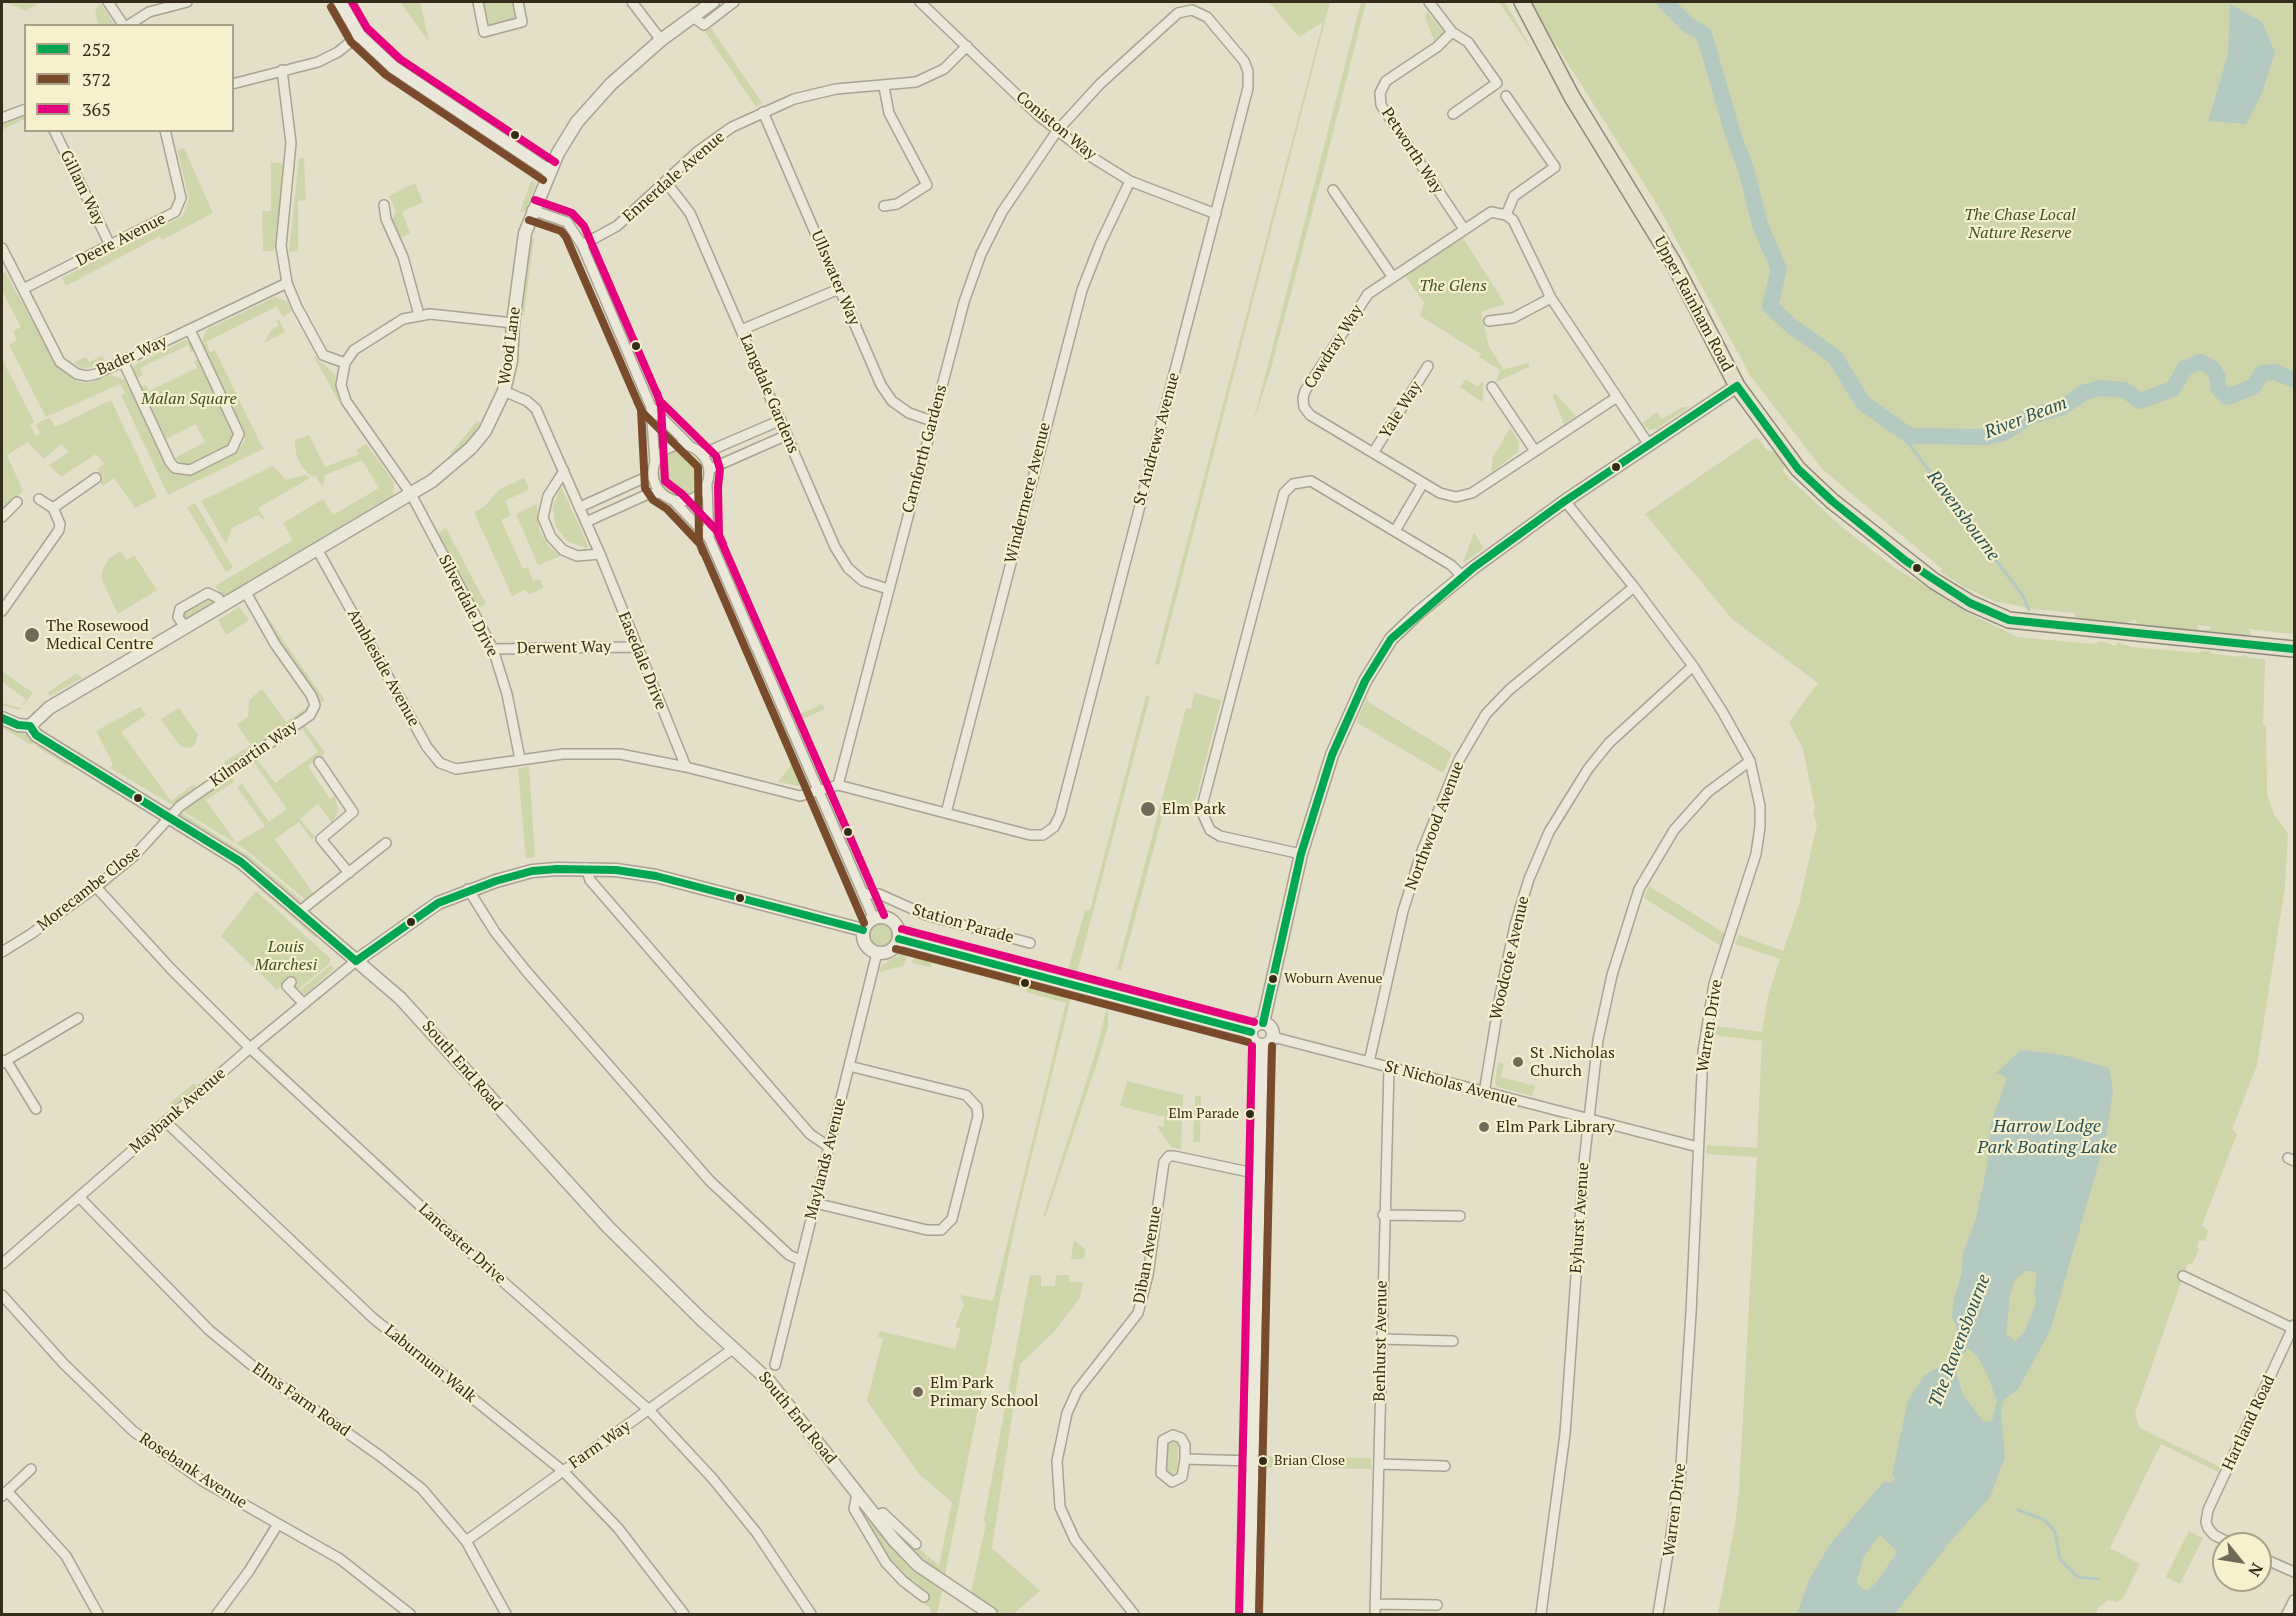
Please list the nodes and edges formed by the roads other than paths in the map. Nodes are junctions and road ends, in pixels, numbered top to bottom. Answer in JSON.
{"nodes":[{"id":1,"x":108,"y":2,"type":"edge"},
{"id":2,"x":187,"y":2,"type":"edge"},
{"id":3,"x":340,"y":2,"type":"edge"},
{"id":4,"x":478,"y":2,"type":"edge"},
{"id":5,"x":518,"y":2,"type":"edge"},
{"id":6,"x":632,"y":2,"type":"edge"},
{"id":7,"x":713,"y":2,"type":"edge"},
{"id":8,"x":734,"y":2,"type":"edge"},
{"id":9,"x":920,"y":2,"type":"edge"},
{"id":10,"x":1430,"y":2,"type":"edge"},
{"id":11,"x":1522,"y":2,"type":"edge"},
{"id":12,"x":693,"y":17,"type":"junction"},
{"id":13,"x":124,"y":24,"type":"edge"},
{"id":14,"x":129,"y":24,"type":"edge"},
{"id":15,"x":1452,"y":32,"type":"junction"},
{"id":16,"x":359,"y":35,"type":"junction"},
{"id":17,"x":661,"y":40,"type":"junction"},
{"id":18,"x":967,"y":46,"type":"junction"},
{"id":19,"x":282,"y":70,"type":"junction"},
{"id":20,"x":234,"y":83,"type":"edge"},
{"id":21,"x":884,"y":87,"type":"junction"},
{"id":22,"x":1506,"y":96,"type":"dead end"},
{"id":23,"x":24,"y":110,"type":"edge"},
{"id":24,"x":763,"y":112,"type":"junction"},
{"id":25,"x":1454,"y":114,"type":"dead end"},
{"id":26,"x":2,"y":118,"type":"edge"},
{"id":27,"x":1057,"y":131,"type":"junction"},
{"id":28,"x":55,"y":132,"type":"edge"},
{"id":29,"x":165,"y":132,"type":"edge"},
{"id":30,"x":549,"y":171,"type":"junction"},
{"id":31,"x":1130,"y":181,"type":"junction"},
{"id":32,"x":666,"y":182,"type":"junction"},
{"id":33,"x":1333,"y":190,"type":"dead end"},
{"id":34,"x":384,"y":205,"type":"dead end"},
{"id":35,"x":884,"y":206,"type":"dead end"},
{"id":36,"x":532,"y":210,"type":"junction"},
{"id":37,"x":1216,"y":214,"type":"junction"},
{"id":38,"x":1506,"y":215,"type":"junction"},
{"id":39,"x":1464,"y":229,"type":"junction"},
{"id":40,"x":110,"y":245,"type":"junction"},
{"id":41,"x":582,"y":245,"type":"junction"},
{"id":42,"x":2,"y":248,"type":"edge"},
{"id":43,"x":1392,"y":276,"type":"junction"},
{"id":44,"x":287,"y":283,"type":"junction"},
{"id":45,"x":23,"y":289,"type":"junction"},
{"id":46,"x":839,"y":289,"type":"junction"},
{"id":47,"x":1551,"y":297,"type":"junction"},
{"id":48,"x":419,"y":315,"type":"junction"},
{"id":49,"x":1489,"y":321,"type":"dead end"},
{"id":50,"x":513,"y":323,"type":"junction"},
{"id":51,"x":190,"y":330,"type":"junction"},
{"id":52,"x":741,"y":330,"type":"junction"},
{"id":53,"x":123,"y":361,"type":"junction"},
{"id":54,"x":345,"y":363,"type":"junction"},
{"id":55,"x":1428,"y":366,"type":"dead end"},
{"id":56,"x":1737,"y":386,"type":"junction"},
{"id":57,"x":1492,"y":387,"type":"dead end"},
{"id":58,"x":504,"y":391,"type":"junction"},
{"id":59,"x":1617,"y":397,"type":"junction"},
{"id":60,"x":651,"y":407,"type":"junction"},
{"id":61,"x":781,"y":420,"type":"junction"},
{"id":62,"x":932,"y":421,"type":"junction"},
{"id":63,"x":787,"y":435,"type":"junction"},
{"id":64,"x":1648,"y":445,"type":"junction"},
{"id":65,"x":688,"y":446,"type":"junction"},
{"id":66,"x":1535,"y":451,"type":"junction"},
{"id":67,"x":1373,"y":453,"type":"junction"},
{"id":68,"x":702,"y":454,"type":"junction"},
{"id":69,"x":655,"y":463,"type":"junction"},
{"id":70,"x":710,"y":469,"type":"junction"},
{"id":71,"x":564,"y":471,"type":"junction"},
{"id":72,"x":653,"y":474,"type":"junction"},
{"id":73,"x":96,"y":478,"type":"dead end"},
{"id":74,"x":1423,"y":483,"type":"junction"},
{"id":75,"x":707,"y":486,"type":"junction"},
{"id":76,"x":660,"y":493,"type":"junction"},
{"id":77,"x":411,"y":494,"type":"junction"},
{"id":78,"x":39,"y":499,"type":"dead end"},
{"id":79,"x":674,"y":501,"type":"junction"},
{"id":80,"x":1565,"y":501,"type":"junction"},
{"id":81,"x":17,"y":502,"type":"dead end"},
{"id":82,"x":580,"y":507,"type":"junction"},
{"id":83,"x":53,"y":508,"type":"junction"},
{"id":84,"x":2,"y":517,"type":"edge"},
{"id":85,"x":586,"y":522,"type":"junction"},
{"id":86,"x":1395,"y":531,"type":"junction"},
{"id":87,"x":709,"y":538,"type":"junction"},
{"id":88,"x":317,"y":549,"type":"junction"},
{"id":89,"x":600,"y":554,"type":"junction"},
{"id":90,"x":1462,"y":576,"type":"junction"},
{"id":91,"x":1634,"y":587,"type":"junction"},
{"id":92,"x":888,"y":590,"type":"junction"},
{"id":93,"x":245,"y":591,"type":"junction"},
{"id":94,"x":223,"y":605,"type":"junction"},
{"id":95,"x":2,"y":611,"type":"edge"},
{"id":96,"x":185,"y":627,"type":"junction"},
{"id":97,"x":636,"y":647,"type":"junction"},
{"id":98,"x":493,"y":649,"type":"junction"},
{"id":99,"x":2295,"y":649,"type":"edge"},
{"id":100,"x":1693,"y":666,"type":"junction"},
{"id":101,"x":2,"y":718,"type":"edge"},
{"id":102,"x":30,"y":726,"type":"junction"},
{"id":103,"x":520,"y":759,"type":"junction"},
{"id":104,"x":1750,"y":761,"type":"junction"},
{"id":105,"x":319,"y":762,"type":"dead end"},
{"id":106,"x":686,"y":767,"type":"junction"},
{"id":107,"x":838,"y":785,"type":"junction"},
{"id":108,"x":818,"y":792,"type":"junction"},
{"id":109,"x":946,"y":813,"type":"junction"},
{"id":110,"x":169,"y":817,"type":"junction"},
{"id":111,"x":386,"y":843,"type":"dead end"},
{"id":112,"x":1301,"y":854,"type":"junction"},
{"id":113,"x":586,"y":868,"type":"junction"},
{"id":114,"x":349,"y":873,"type":"junction"},
{"id":115,"x":96,"y":887,"type":"junction"},
{"id":116,"x":468,"y":889,"type":"junction"},
{"id":117,"x":863,"y":894,"type":"junction"},
{"id":118,"x":300,"y":911,"type":"junction"},
{"id":119,"x":874,"y":919,"type":"junction"},
{"id":120,"x":863,"y":930,"type":"junction"},
{"id":121,"x":899,"y":939,"type":"junction"},
{"id":122,"x":1030,"y":943,"type":"dead end"},
{"id":123,"x":2,"y":952,"type":"edge"},
{"id":124,"x":877,"y":953,"type":"junction"},
{"id":125,"x":356,"y":961,"type":"junction"},
{"id":126,"x":291,"y":982,"type":"dead end"},
{"id":127,"x":304,"y":1005,"type":"junction"},
{"id":128,"x":78,"y":1017,"type":"dead end"},
{"id":129,"x":1263,"y":1023,"type":"junction"},
{"id":130,"x":1251,"y":1032,"type":"junction"},
{"id":131,"x":1273,"y":1037,"type":"junction"},
{"id":132,"x":1262,"y":1046,"type":"junction"},
{"id":133,"x":250,"y":1048,"type":"junction"},
{"id":134,"x":4,"y":1062,"type":"edge"},
{"id":135,"x":1369,"y":1062,"type":"junction"},
{"id":136,"x":849,"y":1066,"type":"junction"},
{"id":137,"x":1389,"y":1068,"type":"junction"},
{"id":138,"x":1484,"y":1093,"type":"junction"},
{"id":139,"x":36,"y":1109,"type":"dead end"},
{"id":140,"x":1588,"y":1120,"type":"junction"},
{"id":141,"x":166,"y":1122,"type":"junction"},
{"id":142,"x":829,"y":1147,"type":"junction"},
{"id":143,"x":1698,"y":1147,"type":"junction"},
{"id":144,"x":1258,"y":1174,"type":"junction"},
{"id":145,"x":79,"y":1197,"type":"junction"},
{"id":146,"x":815,"y":1203,"type":"junction"},
{"id":147,"x":1383,"y":1215,"type":"junction"},
{"id":148,"x":1460,"y":1216,"type":"dead end"},
{"id":149,"x":800,"y":1260,"type":"junction"},
{"id":150,"x":2,"y":1264,"type":"edge"},
{"id":151,"x":2183,"y":1276,"type":"dead end"},
{"id":152,"x":2,"y":1295,"type":"edge"},
{"id":153,"x":2294,"y":1327,"type":"edge"},
{"id":154,"x":1381,"y":1339,"type":"junction"},
{"id":155,"x":1453,"y":1341,"type":"dead end"},
{"id":156,"x":734,"y":1348,"type":"junction"},
{"id":157,"x":775,"y":1365,"type":"dead end"},
{"id":158,"x":648,"y":1410,"type":"junction"},
{"id":159,"x":1185,"y":1459,"type":"junction"},
{"id":160,"x":1252,"y":1461,"type":"junction"},
{"id":161,"x":1379,"y":1464,"type":"junction"},
{"id":162,"x":1445,"y":1466,"type":"dead end"},
{"id":163,"x":31,"y":1469,"type":"dead end"},
{"id":164,"x":563,"y":1471,"type":"junction"},
{"id":165,"x":4,"y":1494,"type":"edge"},
{"id":166,"x":857,"y":1494,"type":"junction"},
{"id":167,"x":873,"y":1516,"type":"junction"},
{"id":168,"x":278,"y":1524,"type":"junction"},
{"id":169,"x":2212,"y":1532,"type":"edge"},
{"id":170,"x":466,"y":1541,"type":"junction"},
{"id":171,"x":916,"y":1544,"type":"dead end"},
{"id":172,"x":2272,"y":1562,"type":"edge"},
{"id":173,"x":2295,"y":1572,"type":"edge"},
{"id":174,"x":924,"y":1597,"type":"dead end"},
{"id":175,"x":2295,"y":1600,"type":"edge"},
{"id":176,"x":1375,"y":1604,"type":"junction"},
{"id":177,"x":1437,"y":1605,"type":"dead end"},
{"id":178,"x":98,"y":1614,"type":"edge"},
{"id":179,"x":217,"y":1614,"type":"edge"},
{"id":180,"x":410,"y":1614,"type":"edge"},
{"id":181,"x":506,"y":1614,"type":"edge"},
{"id":182,"x":684,"y":1614,"type":"edge"},
{"id":183,"x":811,"y":1614,"type":"edge"},
{"id":184,"x":991,"y":1614,"type":"edge"},
{"id":185,"x":1134,"y":1614,"type":"edge"},
{"id":186,"x":1249,"y":1614,"type":"edge"},
{"id":187,"x":1375,"y":1614,"type":"edge"},
{"id":188,"x":1541,"y":1614,"type":"edge"},
{"id":189,"x":1658,"y":1614,"type":"edge"},
{"id":190,"x":2287,"y":1614,"type":"edge"}],
"edges":[{"from":1,"to":13,"type":"street"},
{"from":2,"to":14,"type":"street"},
{"from":3,"to":16,"type":"street"},
{"from":4,"to":5,"type":"street"},
{"from":6,"to":17,"type":"street"},
{"from":7,"to":12,"type":"street","name":"Wood Lane"},
{"from":8,"to":12,"type":"street"},
{"from":9,"to":18,"type":"street","name":"Coniston Way"},
{"from":10,"to":15,"type":"street"},
{"from":11,"to":56,"type":"main road","name":"Upper Rainham Road"},
{"from":12,"to":17,"type":"street","name":"Wood Lane"},
{"from":15,"to":25,"type":"street"},
{"from":15,"to":39,"type":"street","name":"Petworth Way"},
{"from":16,"to":19,"type":"street"},
{"from":16,"to":30,"type":"street"},
{"from":17,"to":30,"type":"street","name":"Wood Lane"},
{"from":18,"to":21,"type":"street","name":"Ennerdale Avenue"},
{"from":18,"to":27,"type":"street","name":"Coniston Way"},
{"from":19,"to":20,"type":"street"},
{"from":19,"to":44,"type":"street"},
{"from":21,"to":24,"type":"street","name":"Ennerdale Avenue"},
{"from":21,"to":35,"type":"street"},
{"from":22,"to":38,"type":"street"},
{"from":23,"to":26,"type":"street"},
{"from":24,"to":32,"type":"street","name":"Ennerdale Avenue"},
{"from":24,"to":46,"type":"street","name":"Ullswater Way"},
{"from":27,"to":31,"type":"street","name":"Coniston Way"},
{"from":27,"to":37,"type":"street","name":"St Andrews Avenue"},
{"from":27,"to":62,"type":"street","name":"Carnforth Gardens"},
{"from":28,"to":40,"type":"street","name":"Gillam Way"},
{"from":29,"to":40,"type":"street","name":"Deere Avenue"},
{"from":30,"to":36,"type":"street","name":"Wood Lane"},
{"from":31,"to":37,"type":"street","name":"Coniston Way"},
{"from":31,"to":109,"type":"street","name":"Windermere Avenue"},
{"from":32,"to":41,"type":"street","name":"Ennerdale Avenue"},
{"from":32,"to":52,"type":"street","name":"Langdale Gardens"},
{"from":33,"to":43,"type":"street"},
{"from":34,"to":48,"type":"street"},
{"from":36,"to":41,"type":"street"},
{"from":36,"to":50,"type":"street","name":"Wood Lane"},
{"from":37,"to":109,"type":"street","name":"St Andrews Avenue"},
{"from":38,"to":39,"type":"street","name":"Cowdray Way"},
{"from":38,"to":47,"type":"street"},
{"from":39,"to":43,"type":"street","name":"Cowdray Way"},
{"from":40,"to":45,"type":"street","name":"Deere Avenue"},
{"from":41,"to":60,"type":"street"},
{"from":42,"to":45,"type":"street","name":"Bader Way"},
{"from":43,"to":67,"type":"street","name":"Cowdray Way"},
{"from":44,"to":51,"type":"street","name":"Bader Way"},
{"from":44,"to":54,"type":"street"},
{"from":45,"to":53,"type":"street","name":"Bader Way"},
{"from":46,"to":52,"type":"street"},
{"from":46,"to":62,"type":"street","name":"Ullswater Way"},
{"from":47,"to":49,"type":"street"},
{"from":47,"to":59,"type":"street"},
{"from":48,"to":50,"type":"street"},
{"from":48,"to":54,"type":"street"},
{"from":50,"to":58,"type":"street","name":"Wood Lane"},
{"from":51,"to":53,"type":"street","name":"Bader Way"},
{"from":51,"to":53,"type":"street"},
{"from":52,"to":61,"type":"street","name":"Langdale Gardens"},
{"from":54,"to":77,"type":"street"},
{"from":55,"to":67,"type":"street","name":"Yale Way"},
{"from":56,"to":64,"type":"street"},
{"from":56,"to":99,"type":"main road","name":"Upper Rainham Road"},
{"from":57,"to":66,"type":"street"},
{"from":58,"to":71,"type":"street","name":"Easedale Drive"},
{"from":58,"to":77,"type":"street","name":"Wood Lane"},
{"from":59,"to":64,"type":"street"},
{"from":59,"to":66,"type":"street","name":"Cowdray Way"},
{"from":60,"to":65,"type":"street"},
{"from":60,"to":69,"type":"street"},
{"from":61,"to":63,"type":"street","name":"Langdale Gardens"},
{"from":61,"to":68,"type":"street"},
{"from":62,"to":92,"type":"street","name":"Carnforth Gardens"},
{"from":63,"to":70,"type":"street"},
{"from":63,"to":92,"type":"street","name":"Langdale Gardens"},
{"from":64,"to":80,"type":"street"},
{"from":65,"to":68,"type":"street"},
{"from":65,"to":69,"type":"street"},
{"from":66,"to":74,"type":"street","name":"Cowdray Way"},
{"from":67,"to":74,"type":"street","name":"Cowdray Way"},
{"from":68,"to":70,"type":"street"},
{"from":69,"to":72,"type":"street"},
{"from":70,"to":75,"type":"street"},
{"from":71,"to":82,"type":"street","name":"Easedale Drive"},
{"from":71,"to":89,"type":"street"},
{"from":72,"to":76,"type":"street"},
{"from":72,"to":82,"type":"street"},
{"from":73,"to":83,"type":"street"},
{"from":74,"to":86,"type":"street"},
{"from":75,"to":79,"type":"street"},
{"from":75,"to":87,"type":"street"},
{"from":76,"to":79,"type":"street"},
{"from":76,"to":85,"type":"street"},
{"from":77,"to":88,"type":"street","name":"Wood Lane"},
{"from":77,"to":98,"type":"street","name":"Silverdale Drive"},
{"from":78,"to":83,"type":"street"},
{"from":79,"to":87,"type":"street"},
{"from":80,"to":90,"type":"street"},
{"from":80,"to":91,"type":"street","name":"Warren Drive"},
{"from":81,"to":84,"type":"street"},
{"from":82,"to":85,"type":"street","name":"Easedale Drive"},
{"from":83,"to":95,"type":"street"},
{"from":85,"to":89,"type":"street","name":"Easedale Drive"},
{"from":86,"to":90,"type":"street"},
{"from":86,"to":112,"type":"street"},
{"from":87,"to":108,"type":"street"},
{"from":88,"to":93,"type":"street","name":"Wood Lane"},
{"from":88,"to":103,"type":"street","name":"Ambleside Avenue"},
{"from":89,"to":97,"type":"street","name":"Easedale Drive"},
{"from":90,"to":112,"type":"street"},
{"from":91,"to":100,"type":"street","name":"Warren Drive"},
{"from":91,"to":135,"type":"street","name":"Northwood Avenue"},
{"from":92,"to":107,"type":"street","name":"Carnforth Gardens"},
{"from":93,"to":94,"type":"street","name":"Wood Lane"},
{"from":93,"to":110,"type":"street","name":"Kilmartin Way"},
{"from":94,"to":96,"type":"street","name":"Wood Lane"},
{"from":94,"to":96,"type":"street"},
{"from":96,"to":102,"type":"street","name":"Wood Lane"},
{"from":97,"to":98,"type":"street","name":"Derwent Way"},
{"from":97,"to":106,"type":"street","name":"Easedale Drive"},
{"from":98,"to":103,"type":"street","name":"Silverdale Drive"},
{"from":100,"to":104,"type":"street","name":"Warren Drive"},
{"from":100,"to":138,"type":"street","name":"Woodcote Avenue"},
{"from":101,"to":102,"type":"street","name":"South End Road"},
{"from":102,"to":110,"type":"street","name":"South End Road"},
{"from":103,"to":106,"type":"street","name":"Ambleside Avenue"},
{"from":104,"to":140,"type":"street","name":"Eyhurst Avenue"},
{"from":104,"to":143,"type":"street","name":"Warren Drive"},
{"from":105,"to":114,"type":"street"},
{"from":106,"to":108,"type":"street","name":"Ambleside Avenue"},
{"from":107,"to":108,"type":"street"},
{"from":107,"to":109,"type":"street","name":"St Andrews Avenue"},
{"from":108,"to":117,"type":"street"},
{"from":110,"to":115,"type":"street","name":"Morecambe Close"},
{"from":110,"to":118,"type":"street","name":"South End Road"},
{"from":111,"to":114,"type":"street"},
{"from":112,"to":129,"type":"street"},
{"from":113,"to":116,"type":"street"},
{"from":113,"to":120,"type":"street"},
{"from":113,"to":142,"type":"street"},
{"from":114,"to":118,"type":"street"},
{"from":115,"to":123,"type":"street","name":"Morecambe Close"},
{"from":115,"to":133,"type":"street","name":"Lancaster Drive"},
{"from":116,"to":125,"type":"street"},
{"from":116,"to":149,"type":"street"},
{"from":117,"to":119,"type":"street"},
{"from":117,"to":122,"type":"street","name":"Station Parade"},
{"from":118,"to":125,"type":"street","name":"South End Road"},
{"from":119,"to":120,"type":"street"},
{"from":119,"to":121,"type":"street"},
{"from":120,"to":124,"type":"street"},
{"from":121,"to":124,"type":"street"},
{"from":121,"to":130,"type":"street"},
{"from":124,"to":136,"type":"street","name":"Maylands Avenue"},
{"from":125,"to":127,"type":"street","name":"Maybank Avenue"},
{"from":125,"to":156,"type":"street","name":"South End Road"},
{"from":126,"to":127,"type":"street"},
{"from":127,"to":133,"type":"street","name":"Maybank Avenue"},
{"from":128,"to":134,"type":"street"},
{"from":129,"to":130,"type":"street"},
{"from":129,"to":131,"type":"street"},
{"from":130,"to":132,"type":"street"},
{"from":131,"to":132,"type":"street"},
{"from":131,"to":135,"type":"street","name":"St Nicholas Avenue"},
{"from":132,"to":144,"type":"street"},
{"from":133,"to":141,"type":"street","name":"Maybank Avenue"},
{"from":133,"to":158,"type":"street","name":"Lancaster Drive"},
{"from":134,"to":139,"type":"street"},
{"from":135,"to":137,"type":"street","name":"St Nicholas Avenue"},
{"from":136,"to":142,"type":"street","name":"Maylands Avenue"},
{"from":136,"to":146,"type":"street"},
{"from":137,"to":138,"type":"street","name":"St Nicholas Avenue"},
{"from":137,"to":147,"type":"street","name":"Benhurst Avenue"},
{"from":138,"to":140,"type":"street","name":"St Nicholas Avenue"},
{"from":140,"to":143,"type":"street","name":"St Nicholas Avenue"},
{"from":140,"to":188,"type":"street","name":"Eyhurst Avenue"},
{"from":141,"to":145,"type":"street","name":"Maybank Avenue"},
{"from":141,"to":164,"type":"street","name":"Laburnum Walk"},
{"from":142,"to":146,"type":"street","name":"Maylands Avenue"},
{"from":143,"to":189,"type":"street","name":"Warren Drive"},
{"from":144,"to":160,"type":"street"},
{"from":144,"to":185,"type":"street","name":"Diban Avenue"},
{"from":145,"to":150,"type":"street","name":"Maybank Avenue"},
{"from":145,"to":170,"type":"street","name":"Elms Farm Road"},
{"from":146,"to":149,"type":"street","name":"Maylands Avenue"},
{"from":147,"to":148,"type":"street"},
{"from":147,"to":154,"type":"street","name":"Benhurst Avenue"},
{"from":149,"to":157,"type":"street","name":"Maylands Avenue"},
{"from":151,"to":153,"type":"street"},
{"from":152,"to":168,"type":"street","name":"Rosebank Avenue"},
{"from":153,"to":169,"type":"street","name":"Hartland Road"},
{"from":154,"to":155,"type":"street"},
{"from":154,"to":161,"type":"street","name":"Benhurst Avenue"},
{"from":156,"to":158,"type":"street","name":"Farm Way"},
{"from":156,"to":166,"type":"street","name":"South End Road"},
{"from":158,"to":164,"type":"street","name":"Farm Way"},
{"from":158,"to":183,"type":"street","name":"Lancaster Drive"},
{"from":159,"to":159,"type":"street"},
{"from":159,"to":160,"type":"street"},
{"from":160,"to":186,"type":"street"},
{"from":161,"to":162,"type":"street"},
{"from":161,"to":176,"type":"street","name":"Benhurst Avenue"},
{"from":163,"to":165,"type":"street"},
{"from":164,"to":170,"type":"street","name":"Farm Way"},
{"from":164,"to":182,"type":"street","name":"Laburnum Walk"},
{"from":165,"to":178,"type":"street"},
{"from":166,"to":167,"type":"street","name":"South End Road"},
{"from":166,"to":174,"type":"street","name":"South End Road"},
{"from":167,"to":171,"type":"street"},
{"from":167,"to":184,"type":"street","name":"South End Road"},
{"from":168,"to":179,"type":"street"},
{"from":168,"to":180,"type":"street","name":"Rosebank Avenue"},
{"from":170,"to":181,"type":"street","name":"Elms Farm Road"},
{"from":172,"to":173,"type":"street"},
{"from":175,"to":190,"type":"street"},
{"from":176,"to":177,"type":"street"},
{"from":176,"to":187,"type":"street","name":"Benhurst Avenue"}]}
